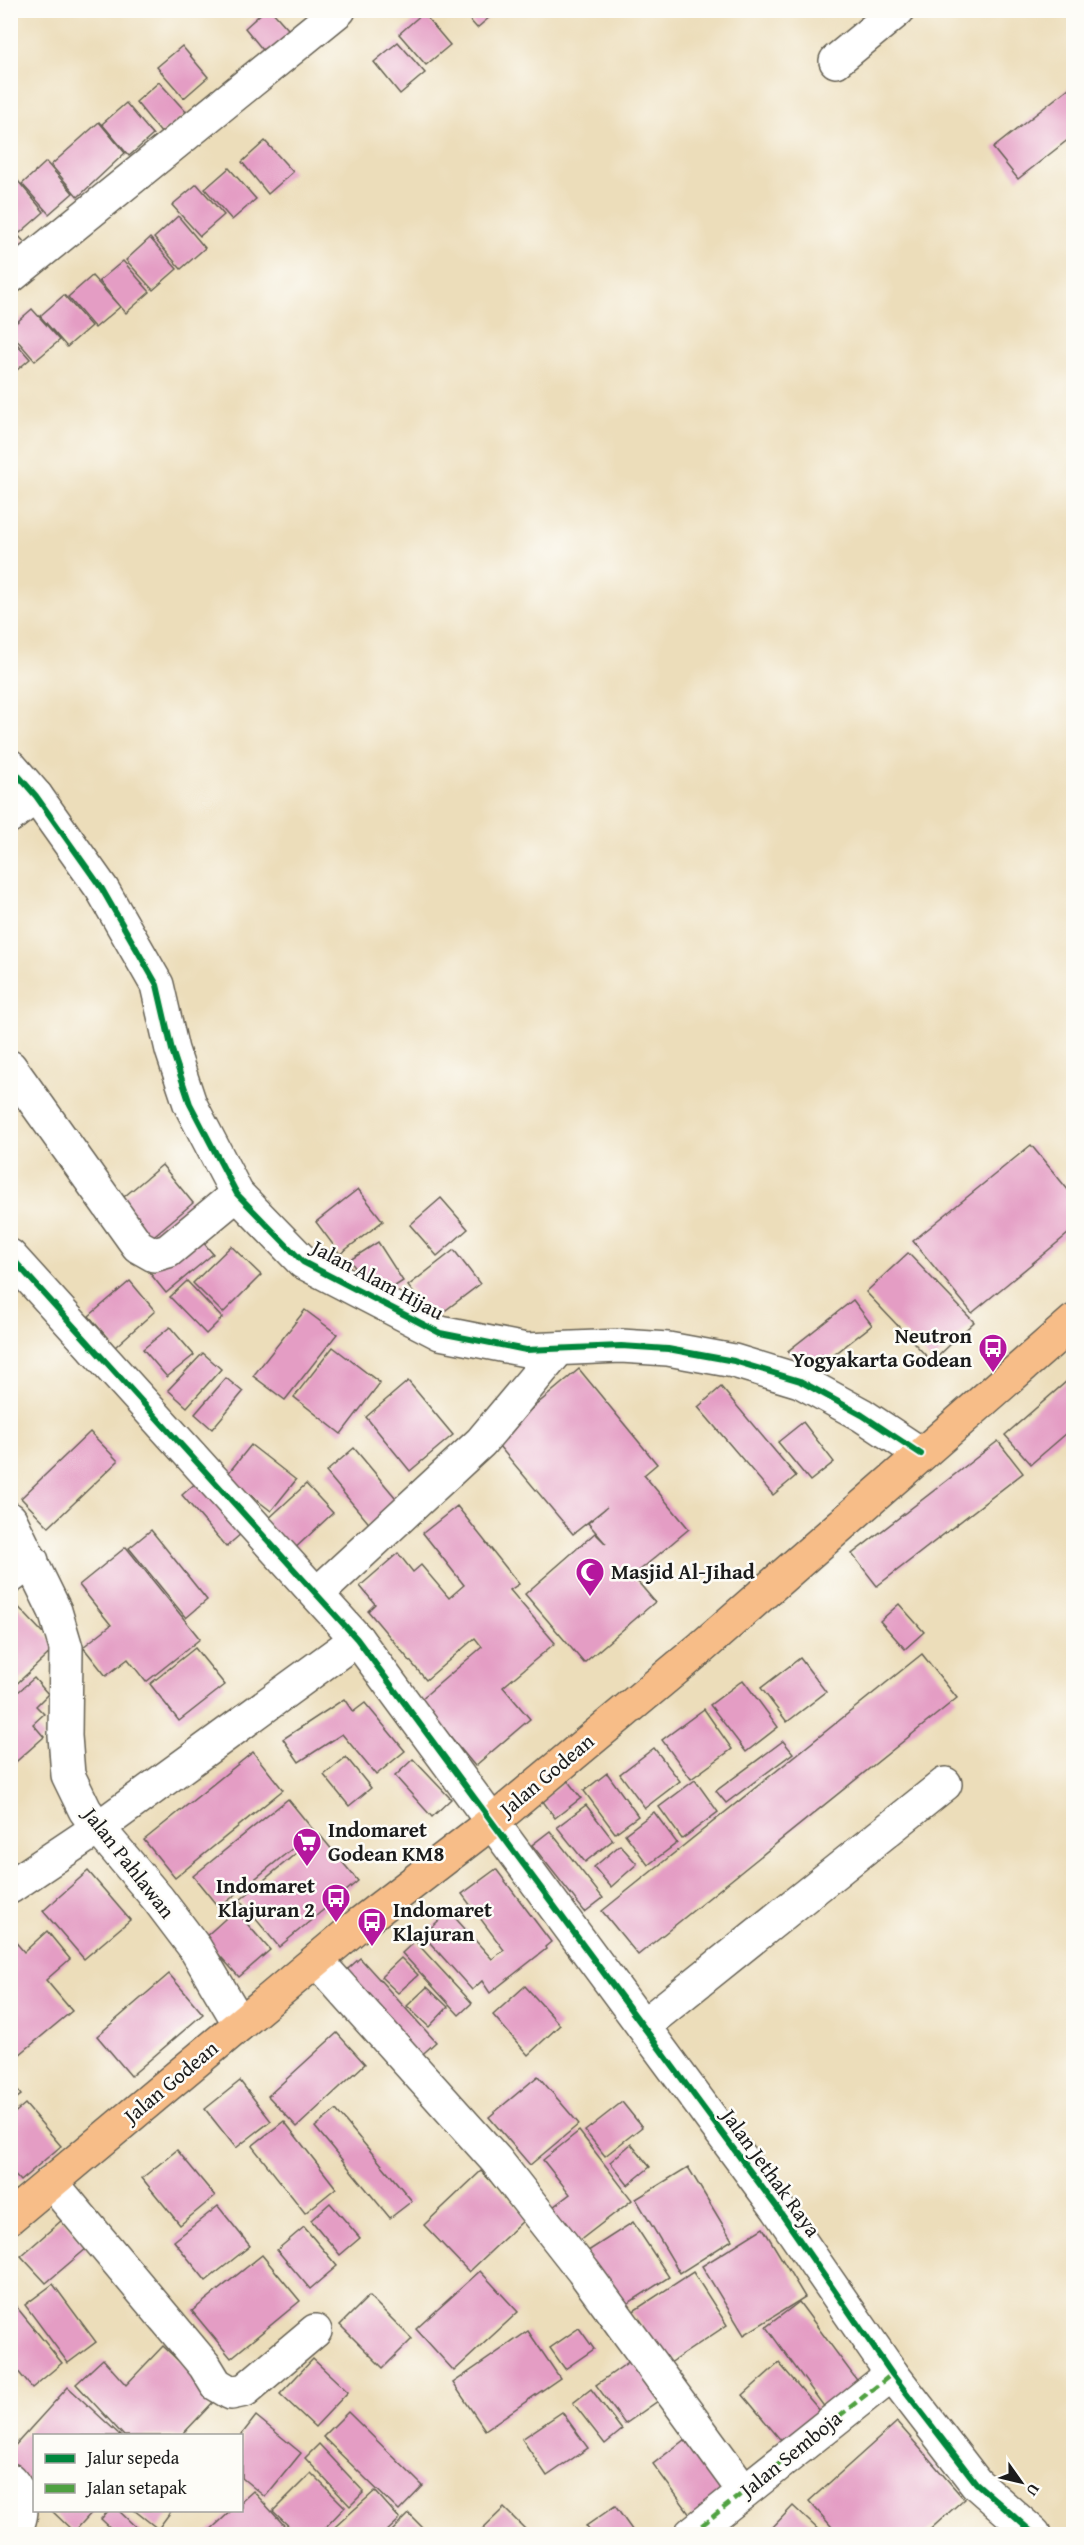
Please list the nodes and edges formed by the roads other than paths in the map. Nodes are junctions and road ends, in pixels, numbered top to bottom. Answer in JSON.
{"nodes":[{"id":1,"x":339,"y":10,"type":"edge"},
{"id":2,"x":898,"y":10,"type":"edge"},
{"id":3,"x":836,"y":61,"type":"dead end"},
{"id":4,"x":10,"y":277,"type":"edge"},
{"id":5,"x":10,"y":766,"type":"edge"},
{"id":6,"x":36,"y":796,"type":"junction"},
{"id":7,"x":10,"y":816,"type":"edge"},
{"id":8,"x":10,"y":1067,"type":"edge"},
{"id":9,"x":237,"y":1194,"type":"junction"},
{"id":10,"x":10,"y":1256,"type":"edge"},
{"id":11,"x":1074,"y":1321,"type":"edge"},
{"id":12,"x":559,"y":1348,"type":"junction"},
{"id":13,"x":921,"y":1454,"type":"junction"},
{"id":14,"x":10,"y":1519,"type":"edge"},
{"id":15,"x":21,"y":1569,"type":"edge"},
{"id":16,"x":317,"y":1594,"type":"junction"},
{"id":17,"x":357,"y":1639,"type":"junction"},
{"id":18,"x":945,"y":1784,"type":"dead end"},
{"id":19,"x":492,"y":1822,"type":"junction"},
{"id":20,"x":98,"y":1828,"type":"junction"},
{"id":21,"x":10,"y":1887,"type":"edge"},
{"id":22,"x":317,"y":1960,"type":"junction"},
{"id":23,"x":240,"y":2024,"type":"junction"},
{"id":24,"x":643,"y":2026,"type":"junction"},
{"id":25,"x":51,"y":2182,"type":"junction"},
{"id":26,"x":10,"y":2217,"type":"edge"},
{"id":27,"x":315,"y":2331,"type":"dead end"},
{"id":28,"x":892,"y":2374,"type":"junction"},
{"id":29,"x":10,"y":2480,"type":"edge"},
{"id":30,"x":744,"y":2491,"type":"junction"},
{"id":31,"x":11,"y":2535,"type":"edge"},
{"id":32,"x":691,"y":2535,"type":"edge"},
{"id":33,"x":1034,"y":2535,"type":"edge"}],
"edges":[{"from":1,"to":4,"type":"street"},
{"from":2,"to":3,"type":"street"},
{"from":5,"to":6,"type":"street","name":"Jalan Alam Hijau"},
{"from":6,"to":7,"type":"street"},
{"from":6,"to":9,"type":"street","name":"Jalan Alam Hijau"},
{"from":8,"to":9,"type":"street"},
{"from":9,"to":12,"type":"street","name":"Jalan Alam Hijau"},
{"from":10,"to":16,"type":"street","name":"Jalan Jethak Raya"},
{"from":11,"to":13,"type":"main road","name":"Jalan Godean"},
{"from":12,"to":13,"type":"street","name":"Jalan Alam Hijau"},
{"from":12,"to":16,"type":"street"},
{"from":13,"to":19,"type":"main road","name":"Jalan Godean"},
{"from":14,"to":15,"type":"street","name":"Jalan Pahlawan"},
{"from":15,"to":20,"type":"street","name":"Jalan Pahlawan"},
{"from":16,"to":17,"type":"street","name":"Jalan Jethak Raya"},
{"from":17,"to":19,"type":"street","name":"Jalan Jethak Raya"},
{"from":17,"to":20,"type":"street"},
{"from":18,"to":24,"type":"street"},
{"from":19,"to":22,"type":"main road","name":"Jalan Godean"},
{"from":19,"to":24,"type":"street","name":"Jalan Jethak Raya"},
{"from":20,"to":21,"type":"street"},
{"from":20,"to":23,"type":"street","name":"Jalan Pahlawan"},
{"from":22,"to":23,"type":"main road","name":"Jalan Godean"},
{"from":22,"to":30,"type":"street"},
{"from":23,"to":25,"type":"main road","name":"Jalan Godean"},
{"from":24,"to":28,"type":"street","name":"Jalan Jethak Raya"},
{"from":25,"to":26,"type":"main road","name":"Jalan Godean"},
{"from":25,"to":27,"type":"street"},
{"from":28,"to":30,"type":"street","name":"Jalan Semboja"},
{"from":28,"to":33,"type":"street","name":"Jalan Jethak Raya"},
{"from":29,"to":31,"type":"street"},
{"from":30,"to":32,"type":"street","name":"Jalan Semboja"}]}
